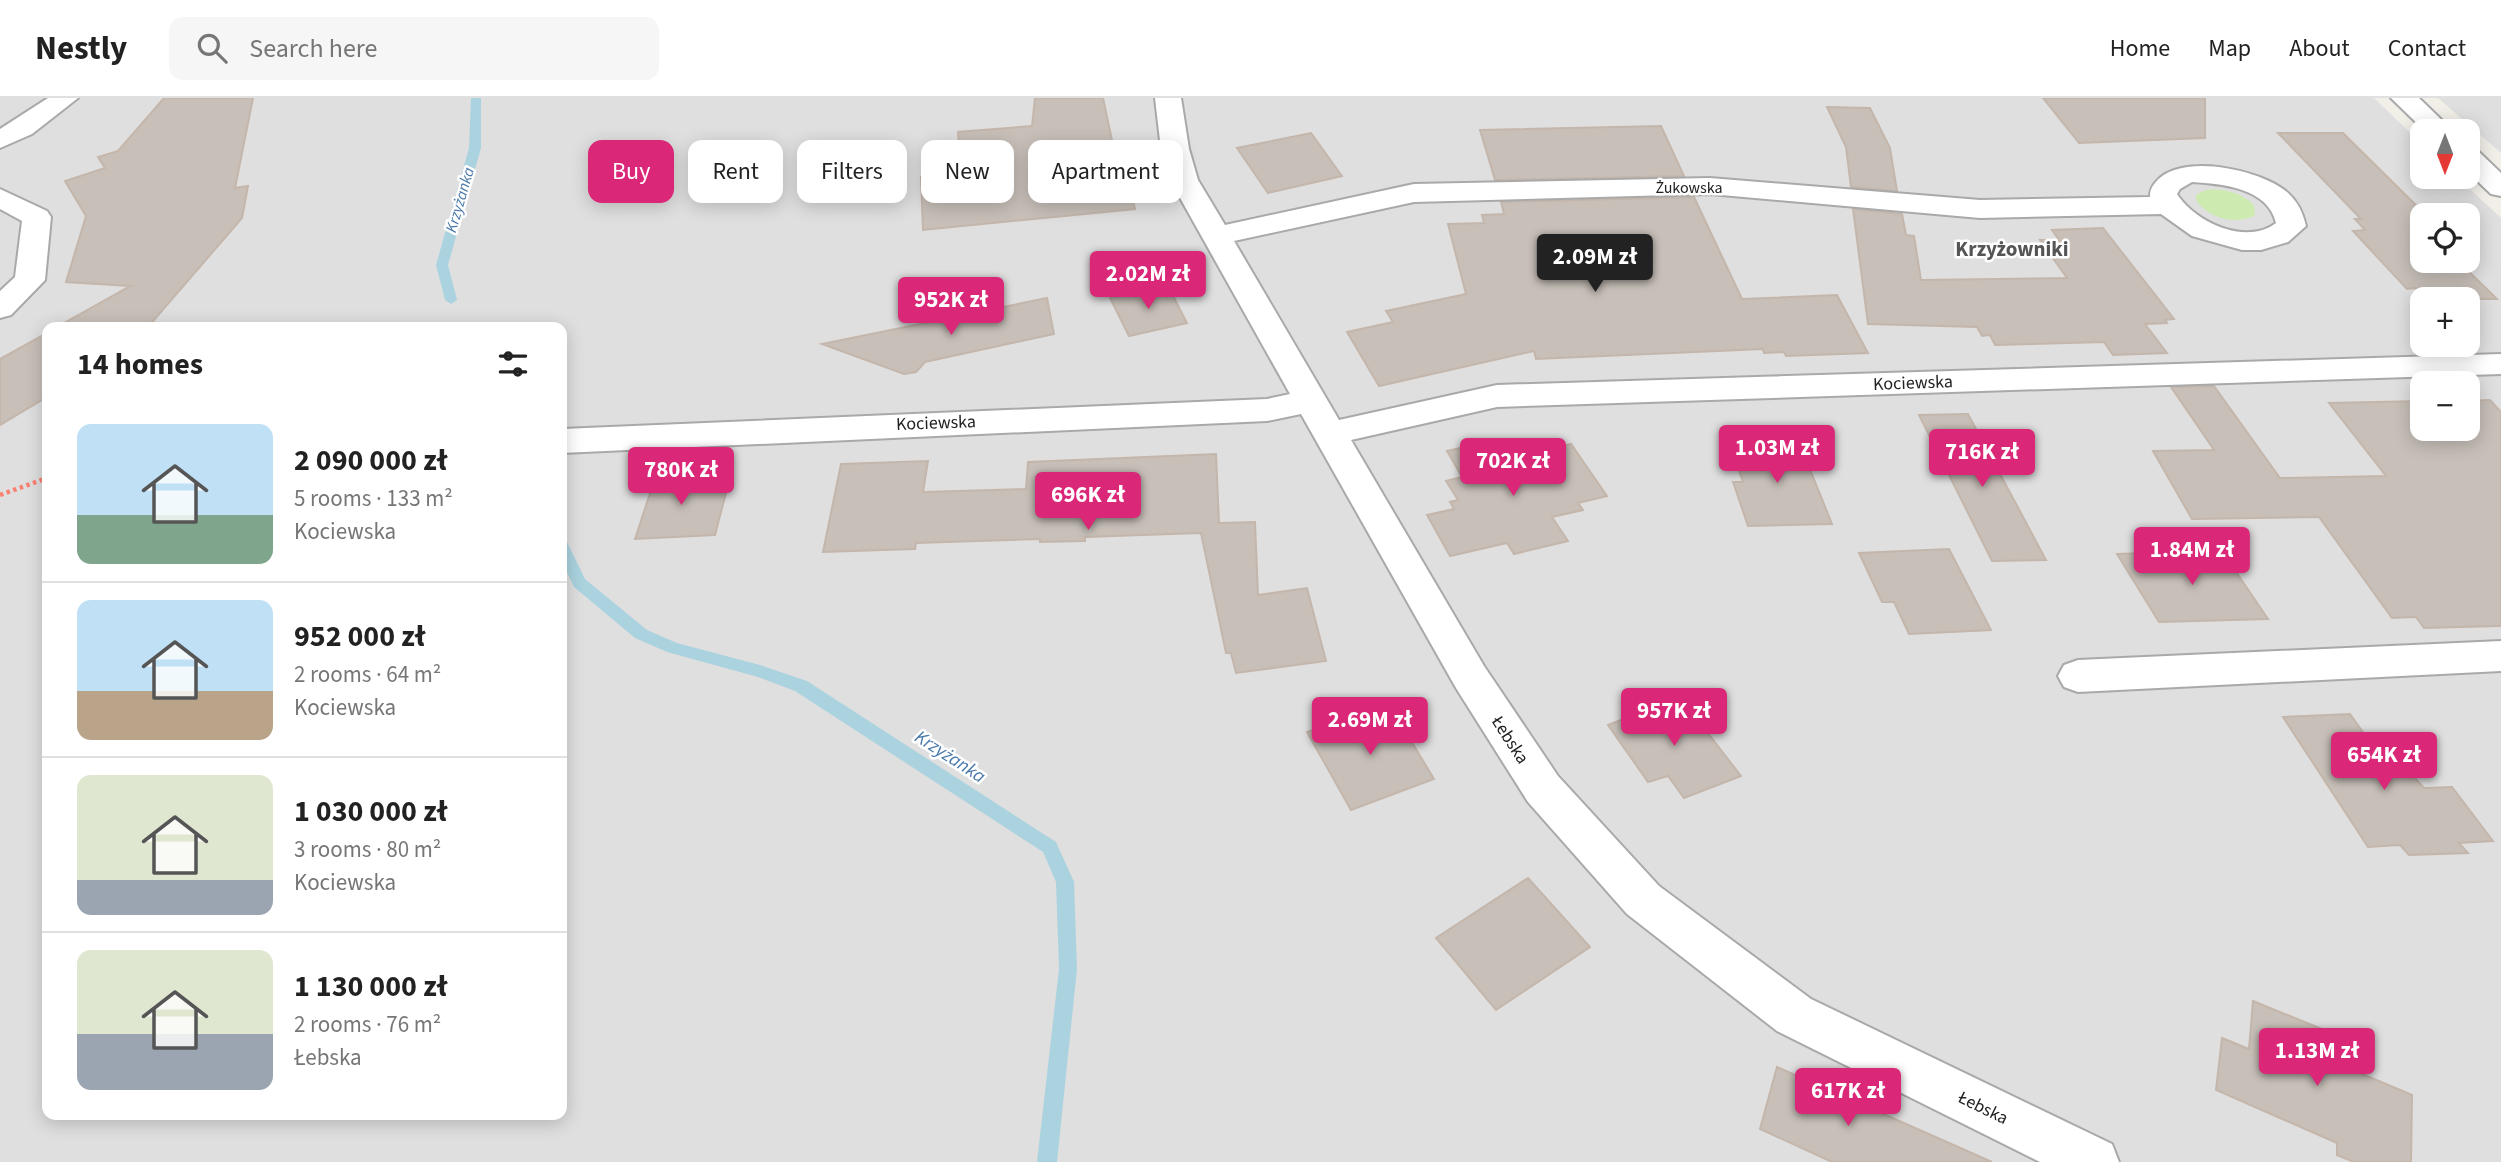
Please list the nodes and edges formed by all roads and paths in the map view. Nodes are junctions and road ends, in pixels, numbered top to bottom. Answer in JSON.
{"nodes":[{"id":1,"x":65,"y":98,"type":"edge"},
{"id":2,"x":1168,"y":98,"type":"edge"},
{"id":3,"x":2404,"y":98,"type":"edge"},
{"id":4,"x":2427,"y":119,"type":"edge"},
{"id":5,"x":0,"y":140,"type":"edge"},
{"id":6,"x":2480,"y":168,"type":"edge"},
{"id":7,"x":2501,"y":188,"type":"edge"},
{"id":8,"x":0,"y":198,"type":"edge"},
{"id":9,"x":2167,"y":205,"type":"dead end"},
{"id":10,"x":1215,"y":236,"type":"junction"},
{"id":11,"x":0,"y":308,"type":"edge"},
{"id":12,"x":2501,"y":364,"type":"edge"},
{"id":13,"x":1308,"y":401,"type":"junction"},
{"id":14,"x":1329,"y":434,"type":"junction"},
{"id":15,"x":567,"y":441,"type":"edge"},
{"id":16,"x":42,"y":480,"type":"edge"},
{"id":17,"x":0,"y":495,"type":"edge"},
{"id":18,"x":2501,"y":656,"type":"edge"},
{"id":19,"x":2078,"y":676,"type":"dead end"},
{"id":20,"x":2094,"y":1162,"type":"edge"}],
"edges":[{"from":1,"to":5,"type":"street"},
{"from":2,"to":10,"type":"street","name":"Łebska"},
{"from":3,"to":4,"type":"street"},
{"from":6,"to":7,"type":"street"},
{"from":8,"to":11,"type":"street"},
{"from":9,"to":10,"type":"street","name":"Żukowska"},
{"from":10,"to":13,"type":"street","name":"Łebska"},
{"from":12,"to":14,"type":"street","name":"Kociewska"},
{"from":13,"to":14,"type":"street","name":"Łebska"},
{"from":13,"to":15,"type":"street","name":"Kociewska"},
{"from":14,"to":20,"type":"street","name":"Łebska"},
{"from":16,"to":17,"type":"path"},
{"from":18,"to":19,"type":"street"}]}
